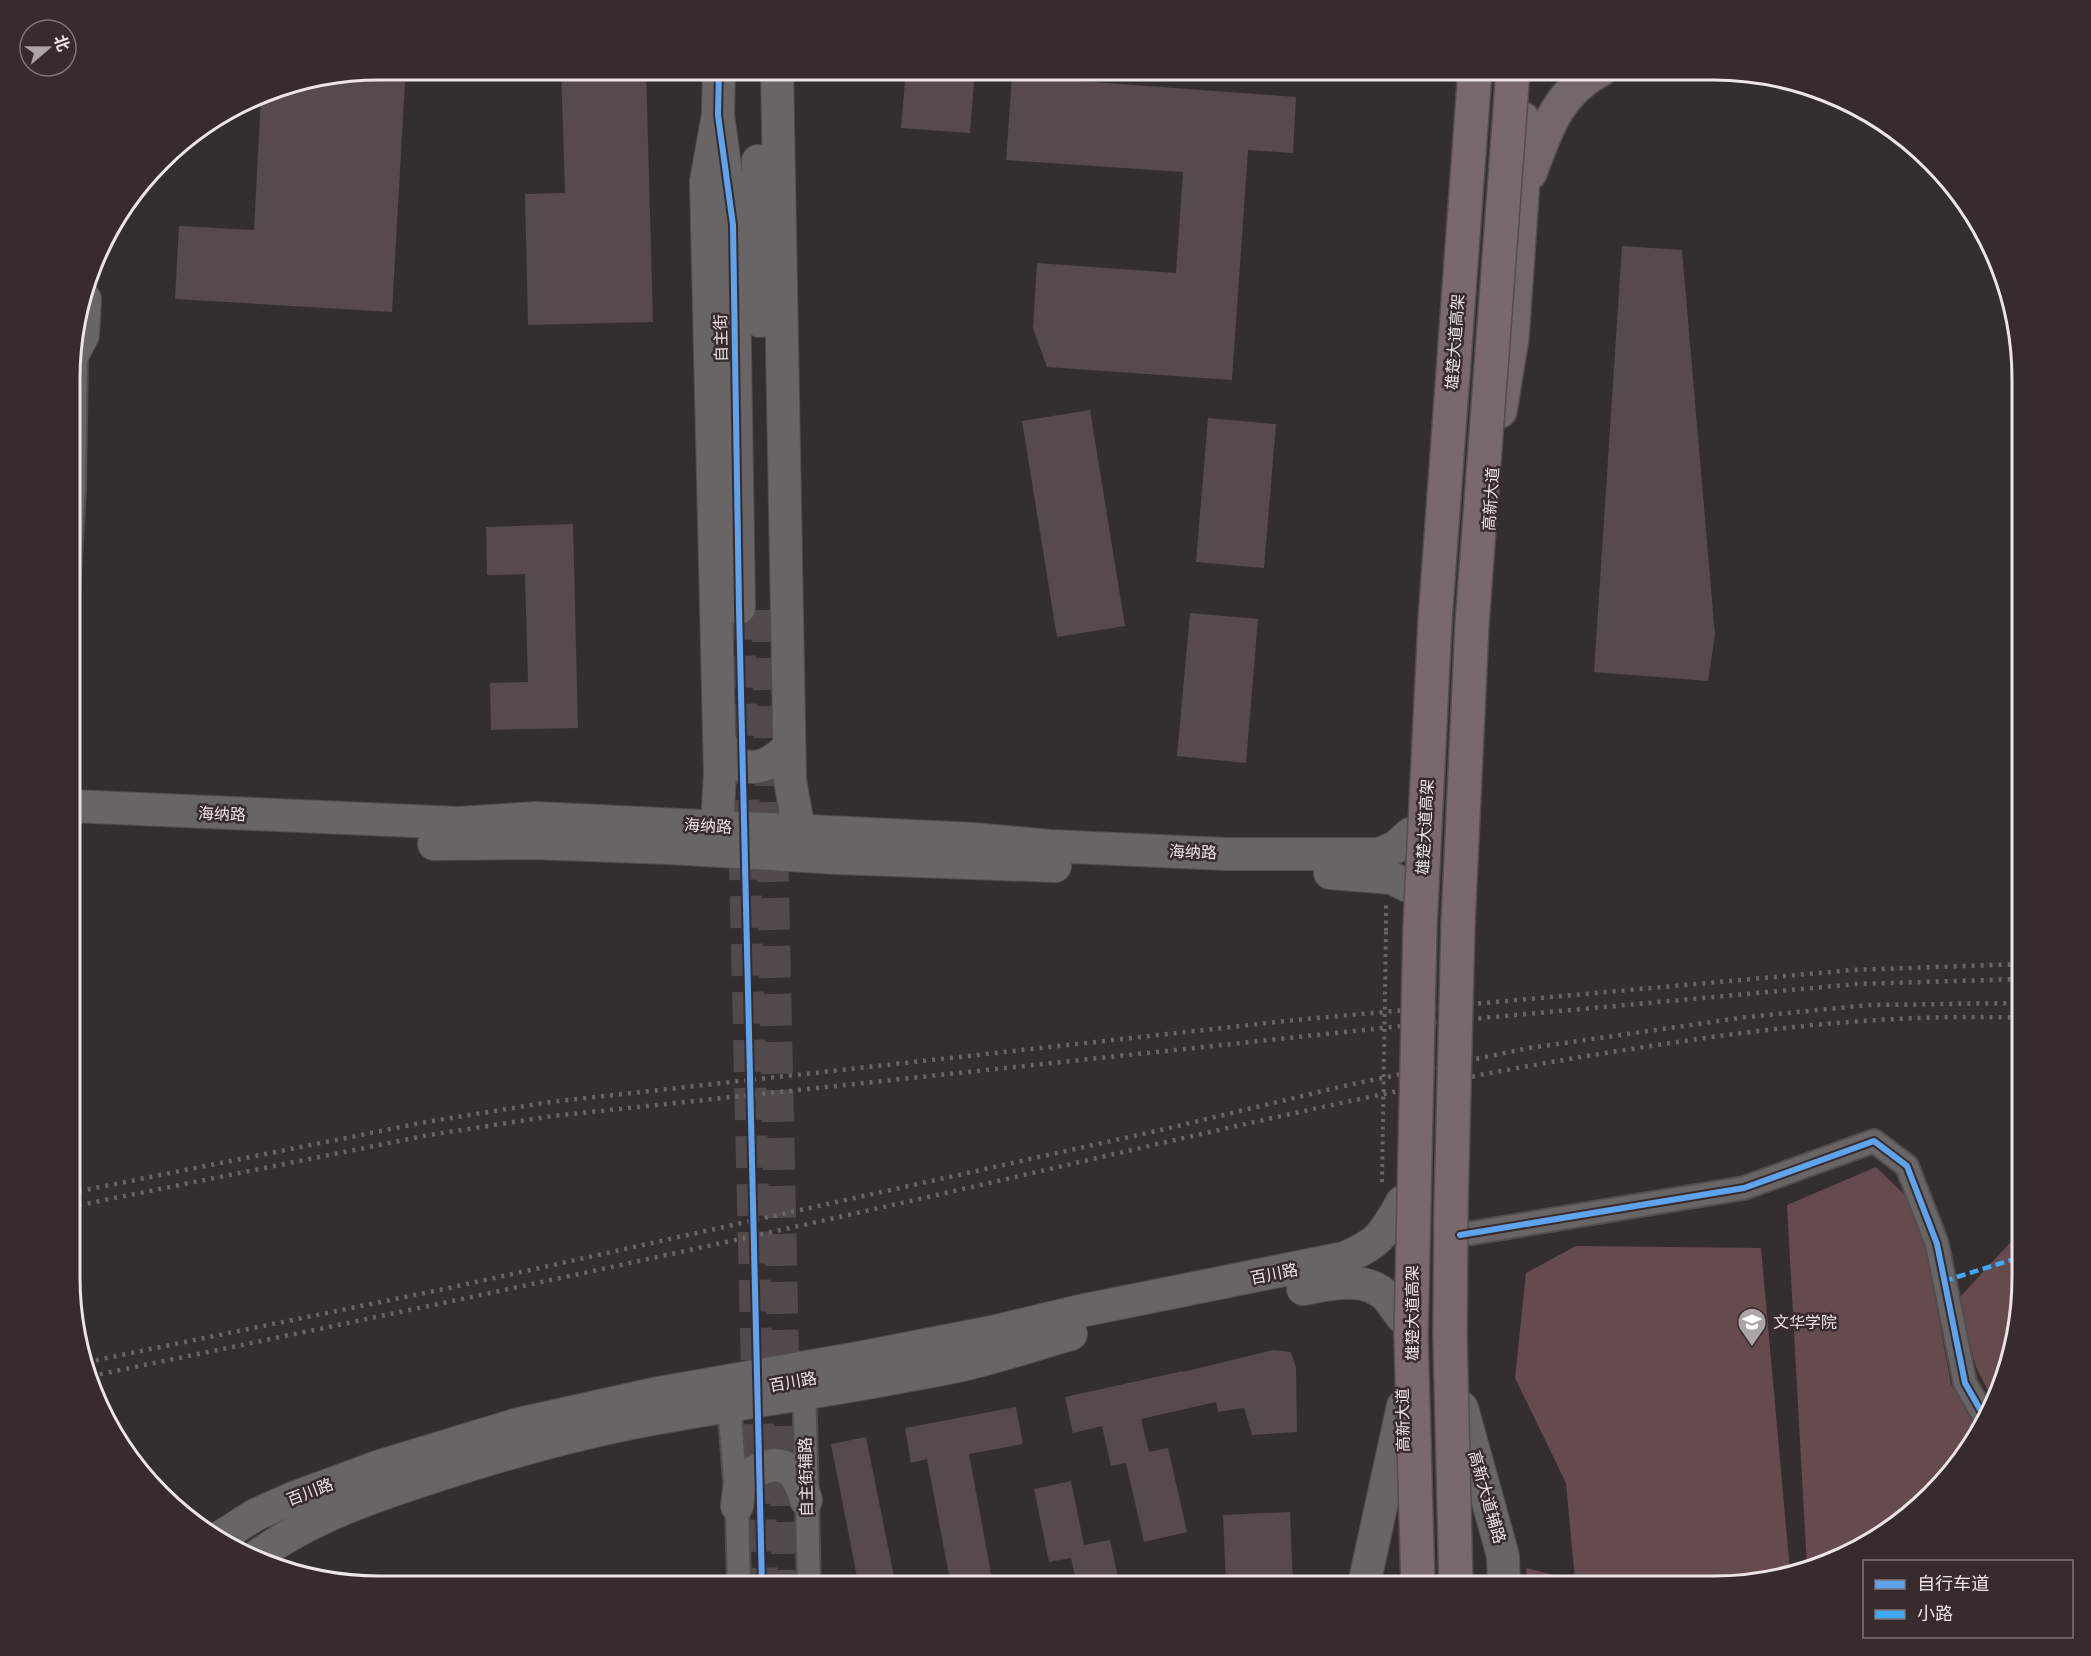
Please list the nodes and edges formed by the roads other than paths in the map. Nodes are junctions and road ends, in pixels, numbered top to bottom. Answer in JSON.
{"nodes":[{"id":1,"x":718,"y":80,"type":"edge"},
{"id":2,"x":757,"y":80,"type":"edge"},
{"id":3,"x":777,"y":80,"type":"edge"},
{"id":4,"x":1463,"y":80,"type":"edge"},
{"id":5,"x":1474,"y":80,"type":"edge"},
{"id":6,"x":1512,"y":80,"type":"edge"},
{"id":7,"x":1524,"y":80,"type":"edge"},
{"id":8,"x":1583,"y":80,"type":"edge"},
{"id":9,"x":777,"y":112,"type":"junction"},
{"id":10,"x":718,"y":115,"type":"junction"},
{"id":11,"x":1522,"y":194,"type":"junction"},
{"id":12,"x":757,"y":222,"type":"junction"},
{"id":13,"x":1437,"y":440,"type":"junction"},
{"id":14,"x":1496,"y":441,"type":"junction"},
{"id":15,"x":719,"y":740,"type":"junction"},
{"id":16,"x":789,"y":746,"type":"junction"},
{"id":17,"x":80,"y":807,"type":"edge"},
{"id":18,"x":80,"y":827,"type":"edge"},
{"id":19,"x":1410,"y":834,"type":"junction"},
{"id":20,"x":717,"y":838,"type":"junction"},
{"id":21,"x":799,"y":843,"type":"junction"},
{"id":22,"x":1397,"y":889,"type":"junction"},
{"id":23,"x":1396,"y":931,"type":"road end"},
{"id":24,"x":1469,"y":931,"type":"dead end"},
{"id":25,"x":1463,"y":1180,"type":"dead end"},
{"id":26,"x":1395,"y":1189,"type":"joint"},
{"id":27,"x":1460,"y":1235,"type":"junction"},
{"id":28,"x":1402,"y":1317,"type":"junction"},
{"id":29,"x":804,"y":1380,"type":"junction"},
{"id":30,"x":728,"y":1394,"type":"junction"},
{"id":31,"x":1402,"y":1406,"type":"junction"},
{"id":32,"x":1461,"y":1408,"type":"junction"},
{"id":33,"x":1981,"y":1410,"type":"edge"},
{"id":34,"x":1453,"y":1458,"type":"junction"},
{"id":35,"x":806,"y":1500,"type":"junction"},
{"id":36,"x":736,"y":1506,"type":"junction"},
{"id":37,"x":226,"y":1534,"type":"edge"},
{"id":38,"x":262,"y":1553,"type":"edge"},
{"id":39,"x":739,"y":1576,"type":"edge"},
{"id":40,"x":809,"y":1576,"type":"edge"},
{"id":41,"x":1366,"y":1576,"type":"edge"},
{"id":42,"x":1406,"y":1576,"type":"edge"},
{"id":43,"x":1418,"y":1576,"type":"edge"},
{"id":44,"x":1456,"y":1576,"type":"edge"},
{"id":45,"x":1465,"y":1576,"type":"edge"},
{"id":46,"x":1466,"y":1576,"type":"edge"},
{"id":47,"x":1504,"y":1576,"type":"edge"}],
"edges":[{"from":1,"to":10,"type":"main road","name":"自主街"},
{"from":2,"to":12,"type":"main road","name":"自主街"},
{"from":3,"to":9,"type":"main road"},
{"from":4,"to":13,"type":"main road"},
{"from":5,"to":43,"type":"highway","name":"雄楚大道高架","bridge":true},
{"from":6,"to":34,"type":"highway","bridge":true},
{"from":7,"to":11,"type":"main road","name":"高新大道"},
{"from":8,"to":11,"type":"main road"},
{"from":9,"to":12,"type":"main road"},
{"from":9,"to":16,"type":"main road"},
{"from":10,"to":12,"type":"main road","name":"自主街"},
{"from":10,"to":15,"type":"main road"},
{"from":11,"to":14,"type":"main road","name":"高新大道"},
{"from":13,"to":14,"type":"main road"},
{"from":13,"to":19,"type":"main road"},
{"from":14,"to":24,"type":"main road","name":"高新大道"},
{"from":15,"to":16,"type":"main road"},
{"from":15,"to":20,"type":"main road"},
{"from":16,"to":21,"type":"main road"},
{"from":17,"to":20,"type":"main road","name":"海纳路"},
{"from":18,"to":20,"type":"main road","name":"海纳路"},
{"from":19,"to":21,"type":"main road","name":"海纳路"},
{"from":19,"to":22,"type":"main road"},
{"from":20,"to":21,"type":"main road","name":"海纳路"},
{"from":21,"to":22,"type":"main road","name":"海纳路"},
{"from":22,"to":23,"type":"main road"},
{"from":25,"to":27,"type":"main road"},
{"from":26,"to":28,"type":"main road","name":"高新大道"},
{"from":26,"to":29,"type":"main road","name":"百川路"},
{"from":27,"to":32,"type":"main road"},
{"from":27,"to":33,"type":"street"},
{"from":28,"to":29,"type":"main road","name":"百川路"},
{"from":28,"to":31,"type":"main road","name":"高新大道"},
{"from":29,"to":30,"type":"main road","name":"百川路"},
{"from":29,"to":35,"type":"street","name":"自主街辅路"},
{"from":30,"to":36,"type":"street"},
{"from":30,"to":37,"type":"main road","name":"百川路"},
{"from":30,"to":38,"type":"main road","name":"百川路"},
{"from":31,"to":41,"type":"main road"},
{"from":31,"to":42,"type":"main road","name":"高新大道"},
{"from":32,"to":46,"type":"main road"},
{"from":32,"to":47,"type":"main road","name":"高新大道辅路"},
{"from":34,"to":44,"type":"highway","bridge":true},
{"from":34,"to":45,"type":"highway","bridge":true},
{"from":35,"to":36,"type":"main road"},
{"from":35,"to":40,"type":"street","name":"自主街辅路"},
{"from":36,"to":39,"type":"street"}]}
